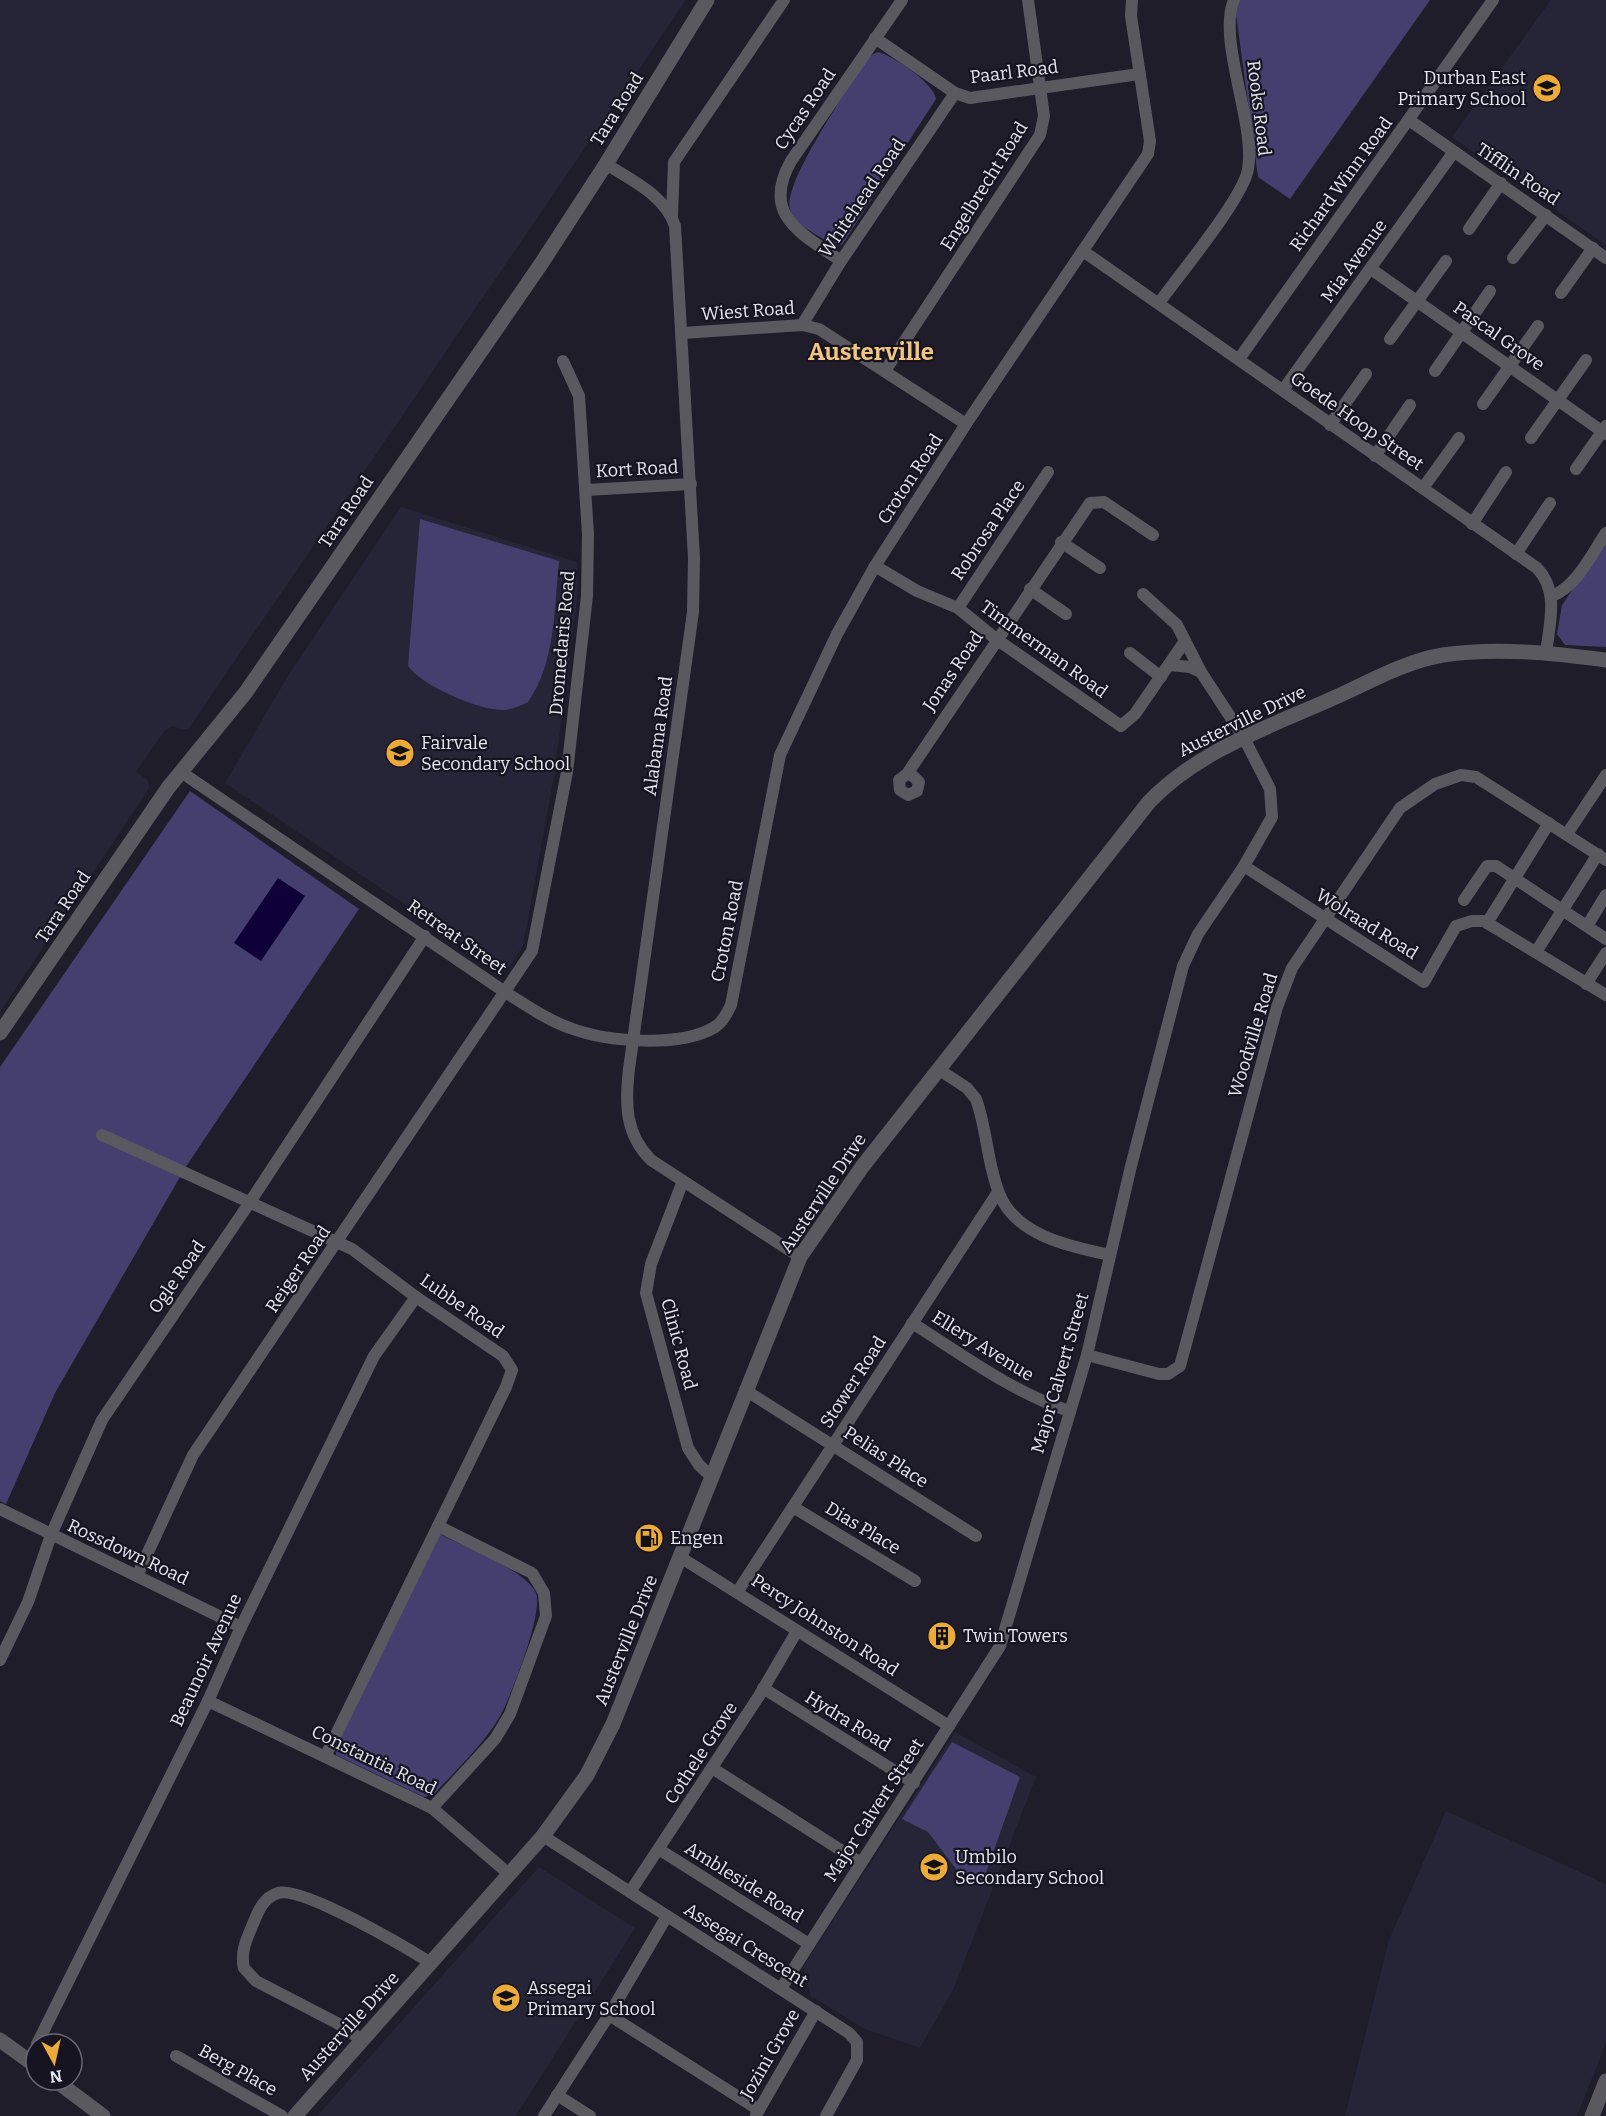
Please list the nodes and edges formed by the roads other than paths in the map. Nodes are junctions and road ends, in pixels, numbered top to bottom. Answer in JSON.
{"nodes":[{"id":1,"x":707,"y":0,"type":"edge"},
{"id":2,"x":784,"y":0,"type":"edge"},
{"id":3,"x":902,"y":0,"type":"edge"},
{"id":4,"x":1028,"y":0,"type":"edge"},
{"id":5,"x":1132,"y":0,"type":"edge"},
{"id":6,"x":1234,"y":0,"type":"edge"},
{"id":7,"x":1493,"y":0,"type":"edge"},
{"id":8,"x":875,"y":38,"type":"junction"},
{"id":9,"x":1139,"y":74,"type":"junction"},
{"id":10,"x":1040,"y":87,"type":"junction"},
{"id":11,"x":954,"y":93,"type":"junction"},
{"id":12,"x":1409,"y":120,"type":"junction"},
{"id":13,"x":1453,"y":153,"type":"junction"},
{"id":14,"x":606,"y":164,"type":"junction"},
{"id":15,"x":1501,"y":183,"type":"junction"},
{"id":16,"x":1546,"y":215,"type":"junction"},
{"id":17,"x":672,"y":216,"type":"junction"},
{"id":18,"x":1469,"y":229,"type":"dead end"},
{"id":19,"x":1593,"y":248,"type":"junction"},
{"id":20,"x":1083,"y":251,"type":"junction"},
{"id":21,"x":1513,"y":258,"type":"dead end"},
{"id":22,"x":1606,"y":258,"type":"edge"},
{"id":23,"x":841,"y":261,"type":"junction"},
{"id":24,"x":1446,"y":261,"type":"dead end"},
{"id":25,"x":1371,"y":269,"type":"junction"},
{"id":26,"x":1490,"y":291,"type":"dead end"},
{"id":27,"x":1561,"y":293,"type":"dead end"},
{"id":28,"x":1417,"y":301,"type":"junction"},
{"id":29,"x":1159,"y":303,"type":"junction"},
{"id":30,"x":802,"y":325,"type":"junction"},
{"id":31,"x":1538,"y":326,"type":"dead end"},
{"id":32,"x":1462,"y":332,"type":"junction"},
{"id":33,"x":683,"y":333,"type":"junction"},
{"id":34,"x":1390,"y":339,"type":"dead end"},
{"id":35,"x":1239,"y":358,"type":"junction"},
{"id":36,"x":1586,"y":360,"type":"dead end"},
{"id":37,"x":563,"y":361,"type":"dead end"},
{"id":38,"x":1511,"y":366,"type":"junction"},
{"id":39,"x":885,"y":371,"type":"junction"},
{"id":40,"x":1435,"y":371,"type":"dead end"},
{"id":41,"x":1366,"y":374,"type":"dead end"},
{"id":42,"x":1283,"y":390,"type":"junction"},
{"id":43,"x":1558,"y":400,"type":"junction"},
{"id":44,"x":1483,"y":404,"type":"dead end"},
{"id":45,"x":1410,"y":405,"type":"dead end"},
{"id":46,"x":966,"y":424,"type":"junction"},
{"id":47,"x":1330,"y":425,"type":"junction"},
{"id":48,"x":1605,"y":430,"type":"edge"},
{"id":49,"x":1459,"y":438,"type":"dead end"},
{"id":50,"x":1531,"y":438,"type":"dead end"},
{"id":51,"x":1375,"y":456,"type":"junction"},
{"id":52,"x":1576,"y":469,"type":"dead end"},
{"id":53,"x":1048,"y":472,"type":"dead end"},
{"id":54,"x":1506,"y":472,"type":"dead end"},
{"id":55,"x":691,"y":484,"type":"junction"},
{"id":56,"x":1423,"y":489,"type":"junction"},
{"id":57,"x":586,"y":490,"type":"junction"},
{"id":58,"x":1550,"y":503,"type":"dead end"},
{"id":59,"x":1472,"y":524,"type":"junction"},
{"id":60,"x":1606,"y":533,"type":"edge"},
{"id":61,"x":1153,"y":535,"type":"dead end"},
{"id":62,"x":1061,"y":542,"type":"junction"},
{"id":63,"x":1516,"y":554,"type":"junction"},
{"id":64,"x":875,"y":566,"type":"junction"},
{"id":65,"x":1100,"y":568,"type":"dead end"},
{"id":66,"x":1030,"y":589,"type":"junction"},
{"id":67,"x":1143,"y":594,"type":"dead end"},
{"id":68,"x":1552,"y":596,"type":"junction"},
{"id":69,"x":958,"y":608,"type":"junction"},
{"id":70,"x":1066,"y":614,"type":"dead end"},
{"id":71,"x":996,"y":639,"type":"junction"},
{"id":72,"x":1185,"y":641,"type":"junction"},
{"id":73,"x":1130,"y":653,"type":"dead end"},
{"id":74,"x":1546,"y":654,"type":"junction"},
{"id":75,"x":1606,"y":660,"type":"edge"},
{"id":76,"x":1169,"y":665,"type":"junction"},
{"id":77,"x":1201,"y":672,"type":"junction"},
{"id":78,"x":1161,"y":677,"type":"junction"},
{"id":79,"x":1244,"y":738,"type":"junction"},
{"id":80,"x":182,"y":772,"type":"junction"},
{"id":81,"x":907,"y":774,"type":"dead end"},
{"id":82,"x":1606,"y":775,"type":"edge"},
{"id":83,"x":1549,"y":823,"type":"junction"},
{"id":84,"x":1567,"y":834,"type":"junction"},
{"id":85,"x":1602,"y":857,"type":"edge"},
{"id":86,"x":1244,"y":866,"type":"junction"},
{"id":87,"x":1514,"y":879,"type":"junction"},
{"id":88,"x":1606,"y":895,"type":"edge"},
{"id":89,"x":1464,"y":900,"type":"dead end"},
{"id":90,"x":1563,"y":909,"type":"junction"},
{"id":91,"x":1324,"y":919,"type":"junction"},
{"id":92,"x":1487,"y":923,"type":"junction"},
{"id":93,"x":1587,"y":926,"type":"junction"},
{"id":94,"x":425,"y":936,"type":"junction"},
{"id":95,"x":1606,"y":939,"type":"edge"},
{"id":96,"x":1536,"y":952,"type":"junction"},
{"id":97,"x":1606,"y":953,"type":"edge"},
{"id":98,"x":1586,"y":984,"type":"junction"},
{"id":99,"x":505,"y":992,"type":"junction"},
{"id":100,"x":1606,"y":995,"type":"edge"},
{"id":101,"x":731,"y":1005,"type":"joint"},
{"id":102,"x":0,"y":1033,"type":"edge"},
{"id":103,"x":633,"y":1042,"type":"junction"},
{"id":104,"x":938,"y":1069,"type":"junction"},
{"id":105,"x":102,"y":1135,"type":"dead end"},
{"id":106,"x":683,"y":1181,"type":"junction"},
{"id":107,"x":998,"y":1192,"type":"junction"},
{"id":108,"x":250,"y":1202,"type":"junction"},
{"id":109,"x":337,"y":1243,"type":"junction"},
{"id":110,"x":1110,"y":1255,"type":"junction"},
{"id":111,"x":800,"y":1257,"type":"junction"},
{"id":112,"x":416,"y":1297,"type":"junction"},
{"id":113,"x":912,"y":1323,"type":"junction"},
{"id":114,"x":1087,"y":1355,"type":"junction"},
{"id":115,"x":746,"y":1390,"type":"junction"},
{"id":116,"x":1069,"y":1411,"type":"junction"},
{"id":117,"x":833,"y":1444,"type":"junction"},
{"id":118,"x":712,"y":1477,"type":"junction"},
{"id":119,"x":793,"y":1507,"type":"junction"},
{"id":120,"x":0,"y":1509,"type":"edge"},
{"id":121,"x":438,"y":1526,"type":"junction"},
{"id":122,"x":51,"y":1535,"type":"junction"},
{"id":123,"x":976,"y":1536,"type":"dead end"},
{"id":124,"x":680,"y":1557,"type":"junction"},
{"id":125,"x":137,"y":1576,"type":"junction"},
{"id":126,"x":915,"y":1581,"type":"dead end"},
{"id":127,"x":738,"y":1591,"type":"junction"},
{"id":128,"x":242,"y":1627,"type":"junction"},
{"id":129,"x":797,"y":1630,"type":"junction"},
{"id":130,"x":0,"y":1660,"type":"edge"},
{"id":131,"x":763,"y":1688,"type":"junction"},
{"id":132,"x":208,"y":1701,"type":"junction"},
{"id":133,"x":949,"y":1726,"type":"junction"},
{"id":134,"x":326,"y":1755,"type":"junction"},
{"id":135,"x":712,"y":1768,"type":"junction"},
{"id":136,"x":914,"y":1783,"type":"junction"},
{"id":137,"x":432,"y":1808,"type":"junction"},
{"id":138,"x":543,"y":1836,"type":"junction"},
{"id":139,"x":660,"y":1850,"type":"junction"},
{"id":140,"x":861,"y":1863,"type":"junction"},
{"id":141,"x":510,"y":1875,"type":"junction"},
{"id":142,"x":630,"y":1892,"type":"junction"},
{"id":143,"x":667,"y":1916,"type":"junction"},
{"id":144,"x":809,"y":1944,"type":"junction"},
{"id":145,"x":431,"y":1963,"type":"junction"},
{"id":146,"x":782,"y":1988,"type":"junction"},
{"id":147,"x":816,"y":2011,"type":"junction"},
{"id":148,"x":609,"y":2015,"type":"junction"},
{"id":149,"x":43,"y":2032,"type":"edge"},
{"id":150,"x":0,"y":2040,"type":"edge"},
{"id":151,"x":362,"y":2040,"type":"junction"},
{"id":152,"x":176,"y":2056,"type":"dead end"},
{"id":153,"x":24,"y":2057,"type":"edge"},
{"id":154,"x":1606,"y":2080,"type":"edge"},
{"id":155,"x":71,"y":2092,"type":"edge"},
{"id":156,"x":557,"y":2095,"type":"junction"},
{"id":157,"x":757,"y":2113,"type":"edge"},
{"id":158,"x":102,"y":2115,"type":"edge"},
{"id":159,"x":282,"y":2116,"type":"edge"},
{"id":160,"x":295,"y":2116,"type":"edge"},
{"id":161,"x":544,"y":2116,"type":"edge"},
{"id":162,"x":590,"y":2116,"type":"edge"},
{"id":163,"x":826,"y":2116,"type":"edge"},
{"id":164,"x":1592,"y":2116,"type":"edge"}],
"edges":[{"from":1,"to":14,"type":"street","name":"Tara Road"},
{"from":2,"to":17,"type":"street","name":"Alabama Road"},
{"from":3,"to":8,"type":"street","name":"Cycas Road"},
{"from":4,"to":10,"type":"street","name":"Engelbrecht Road"},
{"from":5,"to":9,"type":"street","name":"Croton Road"},
{"from":6,"to":29,"type":"street","name":"Rooks Road"},
{"from":7,"to":12,"type":"street","name":"Richard Winn Road"},
{"from":8,"to":11,"type":"street","name":"Paarl Road"},
{"from":8,"to":23,"type":"street","name":"Cycas Road"},
{"from":9,"to":10,"type":"street","name":"Paarl Road"},
{"from":9,"to":20,"type":"street","name":"Croton Road"},
{"from":10,"to":11,"type":"street","name":"Paarl Road"},
{"from":10,"to":39,"type":"street","name":"Engelbrecht Road"},
{"from":11,"to":23,"type":"street","name":"Whitehead Road"},
{"from":12,"to":13,"type":"street","name":"Tifflin Road"},
{"from":12,"to":35,"type":"street","name":"Richard Winn Road"},
{"from":13,"to":15,"type":"street","name":"Tifflin Road"},
{"from":13,"to":25,"type":"street","name":"Mia Avenue"},
{"from":14,"to":17,"type":"street"},
{"from":14,"to":80,"type":"street","name":"Tara Road"},
{"from":15,"to":16,"type":"street","name":"Tifflin Road"},
{"from":15,"to":18,"type":"street"},
{"from":16,"to":19,"type":"street","name":"Tifflin Road"},
{"from":16,"to":21,"type":"street"},
{"from":17,"to":33,"type":"street","name":"Alabama Road"},
{"from":19,"to":22,"type":"street","name":"Tifflin Road"},
{"from":19,"to":27,"type":"street"},
{"from":20,"to":29,"type":"street","name":"Goede Hoop Street"},
{"from":20,"to":46,"type":"street","name":"Croton Road"},
{"from":23,"to":30,"type":"street","name":"Whitehead Road"},
{"from":24,"to":28,"type":"street"},
{"from":25,"to":28,"type":"street","name":"Pascal Grove"},
{"from":25,"to":42,"type":"street","name":"Mia Avenue"},
{"from":26,"to":32,"type":"street"},
{"from":28,"to":32,"type":"street","name":"Pascal Grove"},
{"from":28,"to":34,"type":"street"},
{"from":29,"to":35,"type":"street","name":"Goede Hoop Street"},
{"from":30,"to":33,"type":"street","name":"Wiest Road"},
{"from":30,"to":39,"type":"street","name":"Wiest Road"},
{"from":31,"to":38,"type":"street"},
{"from":32,"to":38,"type":"street","name":"Pascal Grove"},
{"from":32,"to":40,"type":"street"},
{"from":33,"to":55,"type":"street","name":"Alabama Road"},
{"from":35,"to":42,"type":"street","name":"Goede Hoop Street"},
{"from":36,"to":43,"type":"street"},
{"from":37,"to":57,"type":"street","name":"Dromedaris Road"},
{"from":38,"to":43,"type":"street","name":"Pascal Grove"},
{"from":38,"to":44,"type":"street"},
{"from":39,"to":46,"type":"street","name":"Wiest Road"},
{"from":41,"to":47,"type":"street"},
{"from":42,"to":47,"type":"street","name":"Goede Hoop Street"},
{"from":43,"to":48,"type":"street","name":"Pascal Grove"},
{"from":43,"to":50,"type":"street"},
{"from":45,"to":51,"type":"street"},
{"from":46,"to":64,"type":"street","name":"Croton Road"},
{"from":47,"to":51,"type":"street","name":"Goede Hoop Street"},
{"from":48,"to":52,"type":"street"},
{"from":49,"to":56,"type":"street"},
{"from":51,"to":56,"type":"street","name":"Goede Hoop Street"},
{"from":53,"to":69,"type":"street","name":"Robrosa Place"},
{"from":54,"to":59,"type":"street"},
{"from":55,"to":57,"type":"street","name":"Kort Road"},
{"from":55,"to":103,"type":"street","name":"Alabama Road"},
{"from":56,"to":59,"type":"street","name":"Goede Hoop Street"},
{"from":57,"to":99,"type":"street","name":"Dromedaris Road"},
{"from":58,"to":63,"type":"street"},
{"from":59,"to":63,"type":"street","name":"Goede Hoop Street"},
{"from":60,"to":68,"type":"street"},
{"from":61,"to":62,"type":"street","name":"Jonas Road"},
{"from":62,"to":65,"type":"street"},
{"from":62,"to":66,"type":"street","name":"Jonas Road"},
{"from":63,"to":68,"type":"street","name":"Goede Hoop Street"},
{"from":64,"to":69,"type":"street","name":"Timmerman Road"},
{"from":64,"to":101,"type":"street","name":"Croton Road"},
{"from":66,"to":70,"type":"street"},
{"from":66,"to":71,"type":"street","name":"Jonas Road"},
{"from":67,"to":72,"type":"street","name":"Major Calvert Street"},
{"from":68,"to":74,"type":"street"},
{"from":69,"to":71,"type":"street","name":"Timmerman Road"},
{"from":71,"to":78,"type":"street","name":"Timmerman Road"},
{"from":71,"to":81,"type":"street","name":"Jonas Road"},
{"from":72,"to":76,"type":"street","name":"Timmerman Road"},
{"from":72,"to":77,"type":"street","name":"Major Calvert Street"},
{"from":73,"to":78,"type":"street"},
{"from":74,"to":75,"type":"street","name":"Austerville Drive"},
{"from":74,"to":79,"type":"street","name":"Austerville Drive"},
{"from":76,"to":77,"type":"street"},
{"from":76,"to":78,"type":"street","name":"Timmerman Road"},
{"from":77,"to":79,"type":"street","name":"Major Calvert Street"},
{"from":79,"to":86,"type":"street","name":"Major Calvert Street"},
{"from":79,"to":104,"type":"street","name":"Austerville Drive"},
{"from":80,"to":94,"type":"street","name":"Retreat Street"},
{"from":80,"to":102,"type":"street","name":"Tara Road"},
{"from":82,"to":84,"type":"street"},
{"from":83,"to":84,"type":"street","name":"Woodville Road"},
{"from":83,"to":87,"type":"street"},
{"from":83,"to":91,"type":"street","name":"Woodville Road"},
{"from":84,"to":85,"type":"street","name":"Woodville Road"},
{"from":85,"to":90,"type":"street"},
{"from":86,"to":91,"type":"street","name":"Wolraad Road"},
{"from":86,"to":110,"type":"street","name":"Major Calvert Street"},
{"from":87,"to":89,"type":"street"},
{"from":87,"to":90,"type":"street"},
{"from":87,"to":92,"type":"street"},
{"from":88,"to":93,"type":"street"},
{"from":90,"to":93,"type":"street"},
{"from":90,"to":96,"type":"street"},
{"from":91,"to":92,"type":"street","name":"Wolraad Road"},
{"from":91,"to":114,"type":"street","name":"Woodville Road"},
{"from":92,"to":96,"type":"street"},
{"from":93,"to":95,"type":"street"},
{"from":94,"to":99,"type":"street","name":"Retreat Street"},
{"from":94,"to":108,"type":"street","name":"Ogle Road"},
{"from":96,"to":98,"type":"street"},
{"from":97,"to":98,"type":"street"},
{"from":98,"to":100,"type":"street"},
{"from":99,"to":103,"type":"street","name":"Retreat Street"},
{"from":99,"to":109,"type":"street","name":"Reiger Road"},
{"from":101,"to":103,"type":"street","name":"Retreat Street"},
{"from":103,"to":106,"type":"street","name":"Alabama Road"},
{"from":104,"to":107,"type":"street"},
{"from":104,"to":111,"type":"street","name":"Austerville Drive"},
{"from":105,"to":108,"type":"street","name":"Lubbe Road"},
{"from":106,"to":111,"type":"street","name":"Alabama Road"},
{"from":106,"to":118,"type":"street","name":"Clinic Road"},
{"from":107,"to":110,"type":"street"},
{"from":107,"to":113,"type":"street","name":"Stower Road"},
{"from":108,"to":109,"type":"street","name":"Lubbe Road"},
{"from":108,"to":122,"type":"street","name":"Ogle Road"},
{"from":109,"to":112,"type":"street","name":"Lubbe Road"},
{"from":109,"to":125,"type":"street","name":"Reiger Road"},
{"from":110,"to":114,"type":"street","name":"Major Calvert Street"},
{"from":111,"to":115,"type":"street","name":"Austerville Drive"},
{"from":112,"to":121,"type":"street","name":"Lubbe Road"},
{"from":112,"to":128,"type":"street","name":"Beaunoir Avenue"},
{"from":113,"to":116,"type":"street","name":"Ellery Avenue"},
{"from":113,"to":117,"type":"street","name":"Stower Road"},
{"from":114,"to":116,"type":"street","name":"Major Calvert Street"},
{"from":115,"to":117,"type":"street","name":"Pelias Place"},
{"from":115,"to":118,"type":"street","name":"Austerville Drive"},
{"from":116,"to":133,"type":"street","name":"Major Calvert Street"},
{"from":117,"to":119,"type":"street","name":"Stower Road"},
{"from":117,"to":123,"type":"street","name":"Pelias Place"},
{"from":118,"to":124,"type":"street","name":"Austerville Drive"},
{"from":119,"to":126,"type":"street","name":"Dias Place"},
{"from":119,"to":127,"type":"street","name":"Stower Road"},
{"from":120,"to":122,"type":"street","name":"Rossdown Road"},
{"from":121,"to":134,"type":"street","name":"Lubbe Road"},
{"from":121,"to":137,"type":"street"},
{"from":122,"to":125,"type":"street","name":"Rossdown Road"},
{"from":122,"to":130,"type":"street","name":"Ogle Road"},
{"from":124,"to":127,"type":"street","name":"Percy Johnston Road"},
{"from":124,"to":138,"type":"street","name":"Austerville Drive"},
{"from":125,"to":128,"type":"street","name":"Rossdown Road"},
{"from":127,"to":129,"type":"street","name":"Percy Johnston Road"},
{"from":128,"to":132,"type":"street","name":"Beaunoir Avenue"},
{"from":129,"to":131,"type":"street","name":"Cothele Grove"},
{"from":129,"to":133,"type":"street","name":"Percy Johnston Road"},
{"from":131,"to":135,"type":"street","name":"Cothele Grove"},
{"from":131,"to":136,"type":"street","name":"Hydra Road"},
{"from":132,"to":134,"type":"street","name":"Constantia Road"},
{"from":132,"to":149,"type":"street","name":"Beaunoir Avenue"},
{"from":133,"to":136,"type":"street","name":"Major Calvert Street"},
{"from":134,"to":137,"type":"street","name":"Constantia Road"},
{"from":135,"to":139,"type":"street","name":"Cothele Grove"},
{"from":135,"to":140,"type":"street"},
{"from":136,"to":140,"type":"street","name":"Major Calvert Street"},
{"from":137,"to":141,"type":"street","name":"Constantia Road"},
{"from":138,"to":141,"type":"street","name":"Austerville Drive"},
{"from":138,"to":142,"type":"street","name":"Assegai Crescent"},
{"from":139,"to":142,"type":"street","name":"Cothele Grove"},
{"from":139,"to":144,"type":"street","name":"Ambleside Road"},
{"from":140,"to":144,"type":"street","name":"Major Calvert Street"},
{"from":141,"to":145,"type":"street","name":"Austerville Drive"},
{"from":142,"to":143,"type":"street","name":"Assegai Crescent"},
{"from":143,"to":146,"type":"street","name":"Assegai Crescent"},
{"from":143,"to":148,"type":"street"},
{"from":144,"to":146,"type":"street","name":"Major Calvert Street"},
{"from":145,"to":151,"type":"street","name":"Austerville Drive"},
{"from":145,"to":151,"type":"street"},
{"from":146,"to":147,"type":"street","name":"Assegai Crescent"},
{"from":147,"to":157,"type":"street","name":"Jozini Grove"},
{"from":147,"to":163,"type":"street","name":"Assegai Crescent"},
{"from":148,"to":156,"type":"street"},
{"from":148,"to":157,"type":"street"},
{"from":150,"to":153,"type":"street"},
{"from":151,"to":160,"type":"street","name":"Austerville Drive"},
{"from":152,"to":159,"type":"street","name":"Berg Place"},
{"from":154,"to":164,"type":"street"},
{"from":155,"to":158,"type":"street"},
{"from":156,"to":161,"type":"street"},
{"from":156,"to":162,"type":"street"}]}
